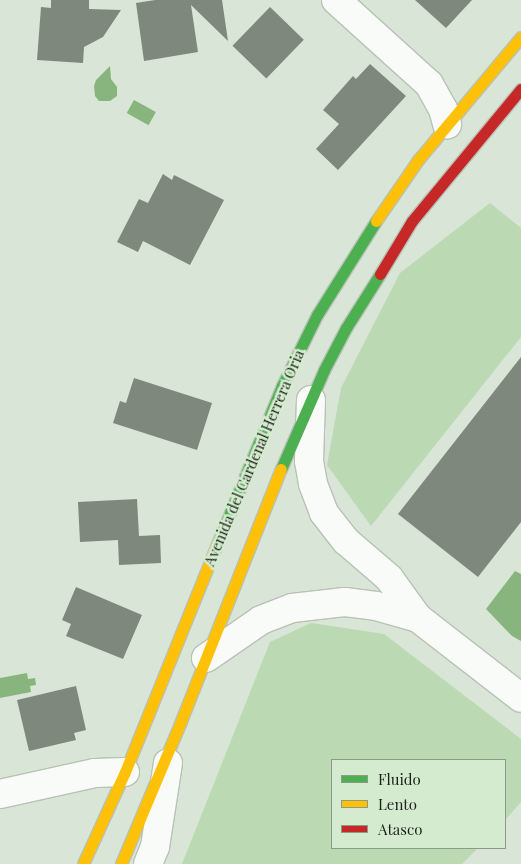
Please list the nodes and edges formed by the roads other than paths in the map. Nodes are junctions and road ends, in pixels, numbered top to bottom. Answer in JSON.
{"nodes":[{"id":1,"x":336,"y":0,"type":"edge"},
{"id":2,"x":521,"y":38,"type":"edge"},
{"id":3,"x":521,"y":89,"type":"edge"},
{"id":4,"x":447,"y":124,"type":"junction"},
{"id":5,"x":311,"y":400,"type":"junction"},
{"id":6,"x":418,"y":618,"type":"junction"},
{"id":7,"x":206,"y":658,"type":"junction"},
{"id":8,"x":521,"y":698,"type":"edge"},
{"id":9,"x":172,"y":744,"type":"junction"},
{"id":10,"x":125,"y":772,"type":"junction"},
{"id":11,"x":0,"y":794,"type":"edge"},
{"id":12,"x":83,"y":864,"type":"edge"},
{"id":13,"x":121,"y":864,"type":"edge"},
{"id":14,"x":148,"y":864,"type":"edge"}],
"edges":[{"from":1,"to":4,"type":"street"},
{"from":2,"to":4,"type":"main road","name":"Avenida del Cardenal Herrera Oria"},
{"from":3,"to":5,"type":"main road","name":"Avenida del Cardenal Herrera Oria"},
{"from":4,"to":10,"type":"main road","name":"Avenida del Cardenal Herrera Oria"},
{"from":5,"to":6,"type":"street"},
{"from":5,"to":7,"type":"main road","name":"Avenida del Cardenal Herrera Oria"},
{"from":6,"to":7,"type":"street"},
{"from":6,"to":8,"type":"street"},
{"from":7,"to":9,"type":"main road","name":"Avenida del Cardenal Herrera Oria"},
{"from":9,"to":13,"type":"main road","name":"Avenida del Cardenal Herrera Oria"},
{"from":9,"to":14,"type":"street","name":"Avenida del Cardenal Herrera Oria"},
{"from":10,"to":11,"type":"street"},
{"from":10,"to":12,"type":"main road","name":"Avenida del Cardenal Herrera Oria"}]}
